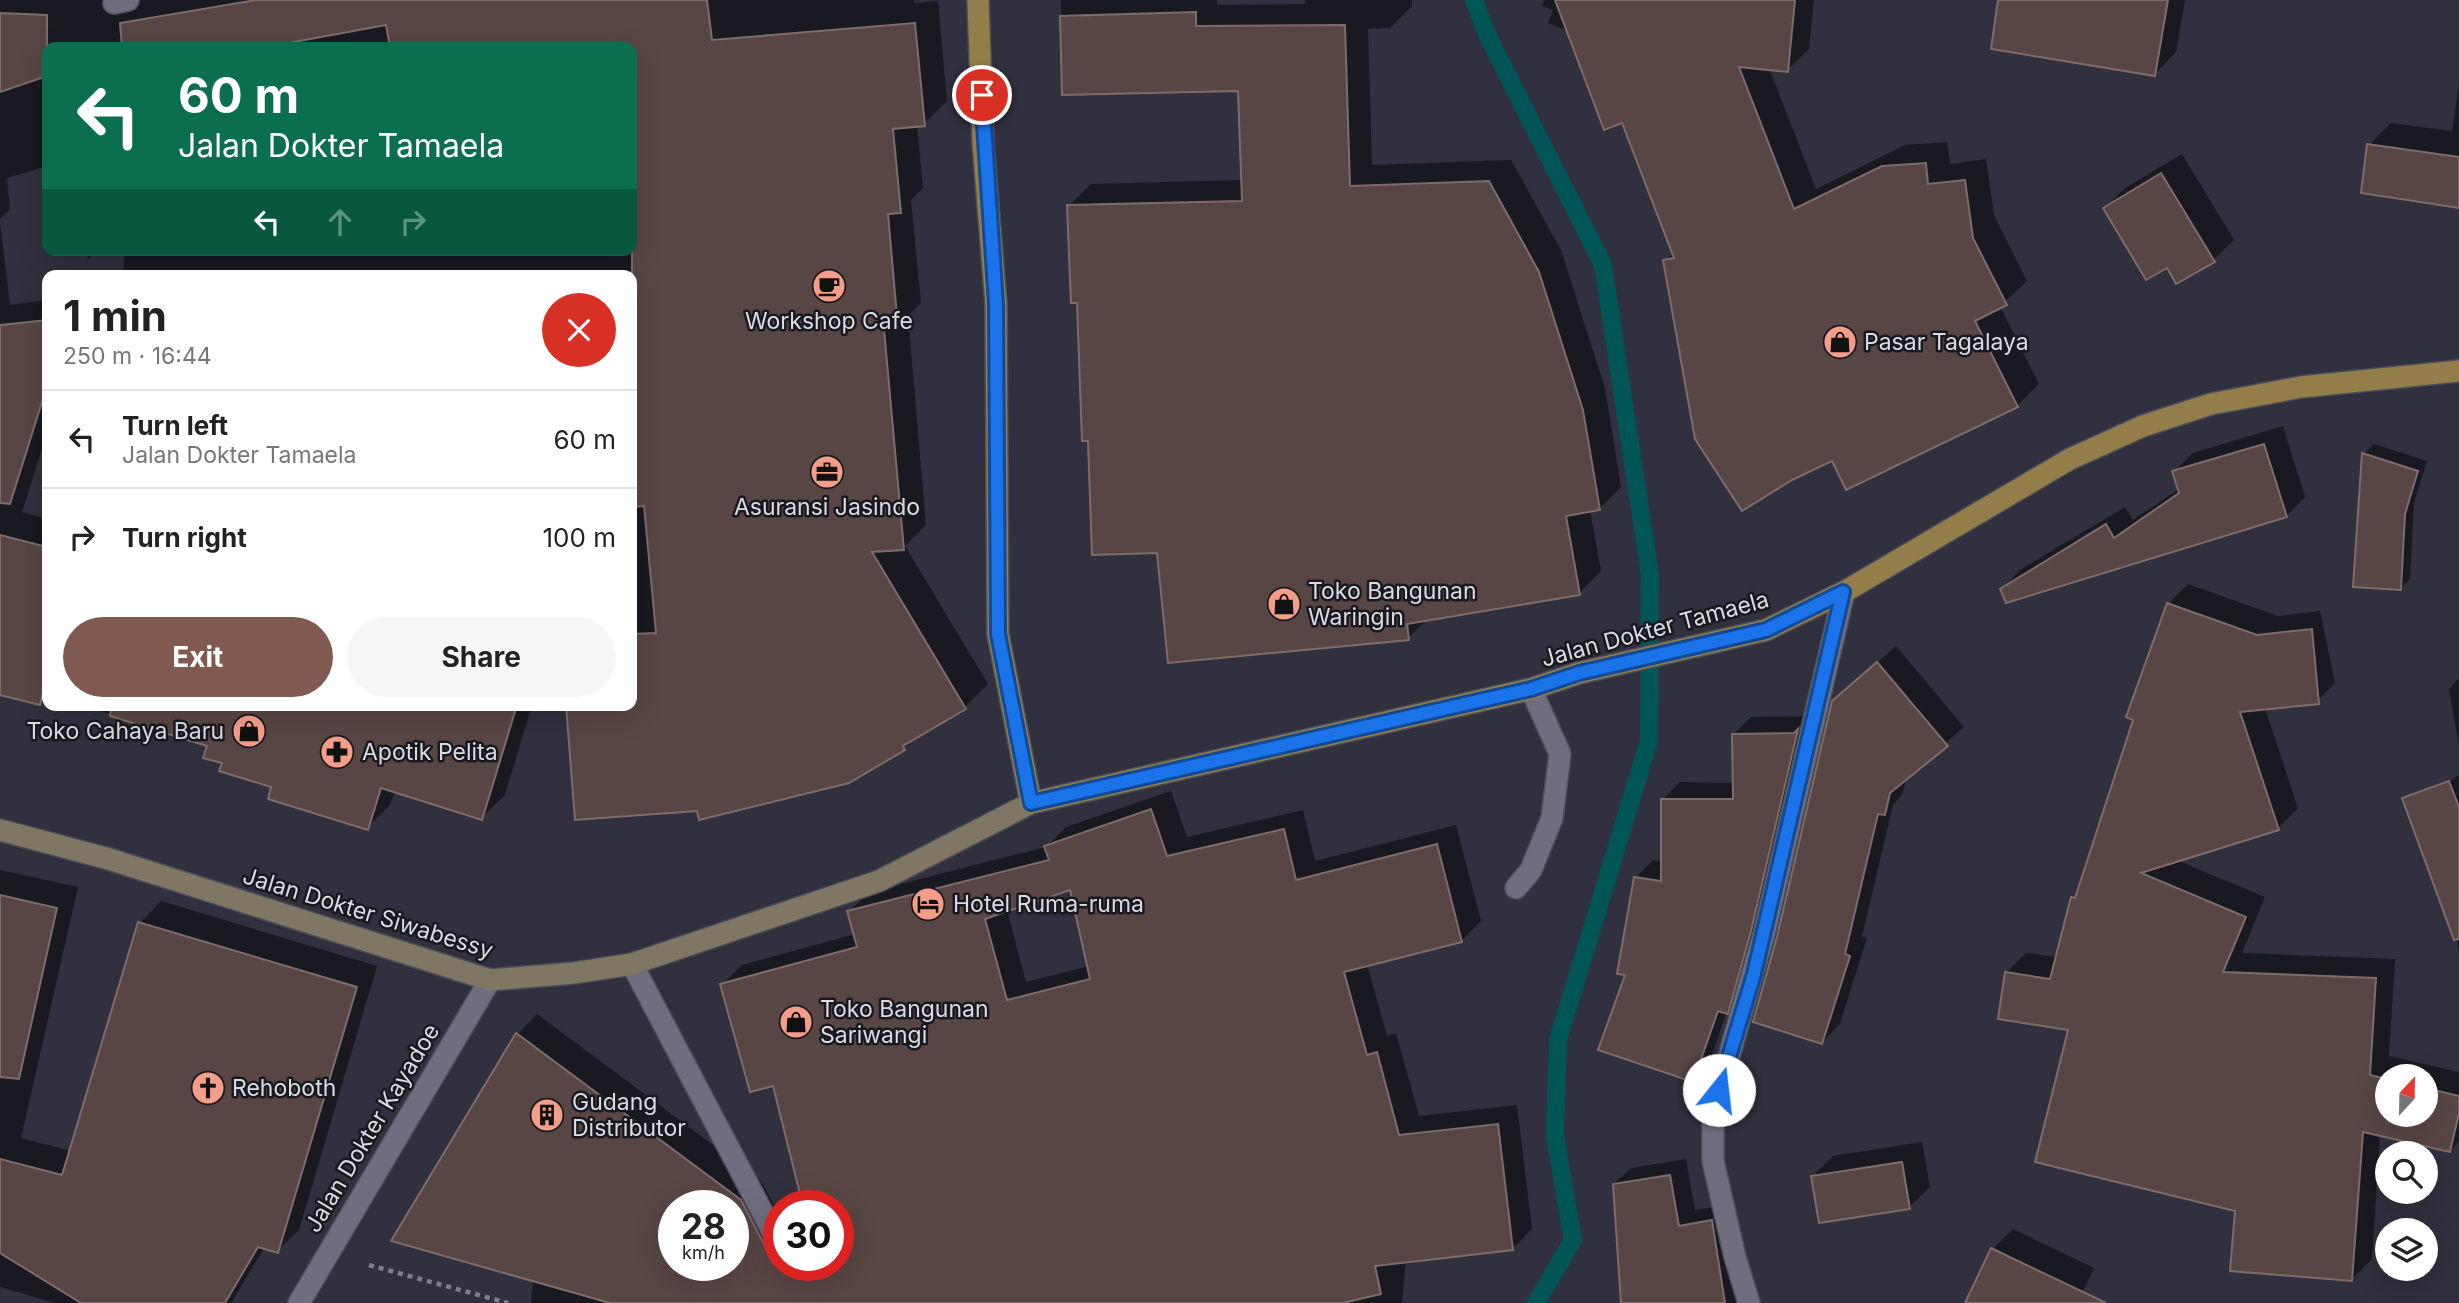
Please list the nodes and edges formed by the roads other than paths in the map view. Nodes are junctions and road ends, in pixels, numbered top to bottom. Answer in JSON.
{"nodes":[{"id":1,"x":978,"y":0,"type":"edge"},
{"id":2,"x":2459,"y":371,"type":"edge"},
{"id":3,"x":1843,"y":592,"type":"junction"},
{"id":4,"x":1531,"y":689,"type":"junction"},
{"id":5,"x":1031,"y":803,"type":"junction"},
{"id":6,"x":0,"y":830,"type":"edge"},
{"id":7,"x":1516,"y":888,"type":"dead end"},
{"id":8,"x":632,"y":964,"type":"junction"},
{"id":9,"x":490,"y":980,"type":"junction"},
{"id":10,"x":763,"y":1212,"type":"edge"},
{"id":11,"x":299,"y":1303,"type":"edge"},
{"id":12,"x":1749,"y":1303,"type":"edge"}],
"edges":[{"from":1,"to":5,"type":"main road"},
{"from":2,"to":3,"type":"main road","name":"Jalan Dokter Tamaela"},
{"from":3,"to":4,"type":"main road","name":"Jalan Dokter Tamaela"},
{"from":3,"to":12,"type":"street"},
{"from":4,"to":5,"type":"main road","name":"Jalan Dokter Tamaela"},
{"from":4,"to":7,"type":"street"},
{"from":5,"to":8,"type":"main road","name":"Jalan Dokter Siwabessy"},
{"from":6,"to":9,"type":"main road","name":"Jalan Dokter Siwabessy"},
{"from":8,"to":9,"type":"main road","name":"Jalan Dokter Siwabessy"},
{"from":8,"to":10,"type":"street"},
{"from":9,"to":11,"type":"street","name":"Jalan Dokter Kayadoe"}]}
